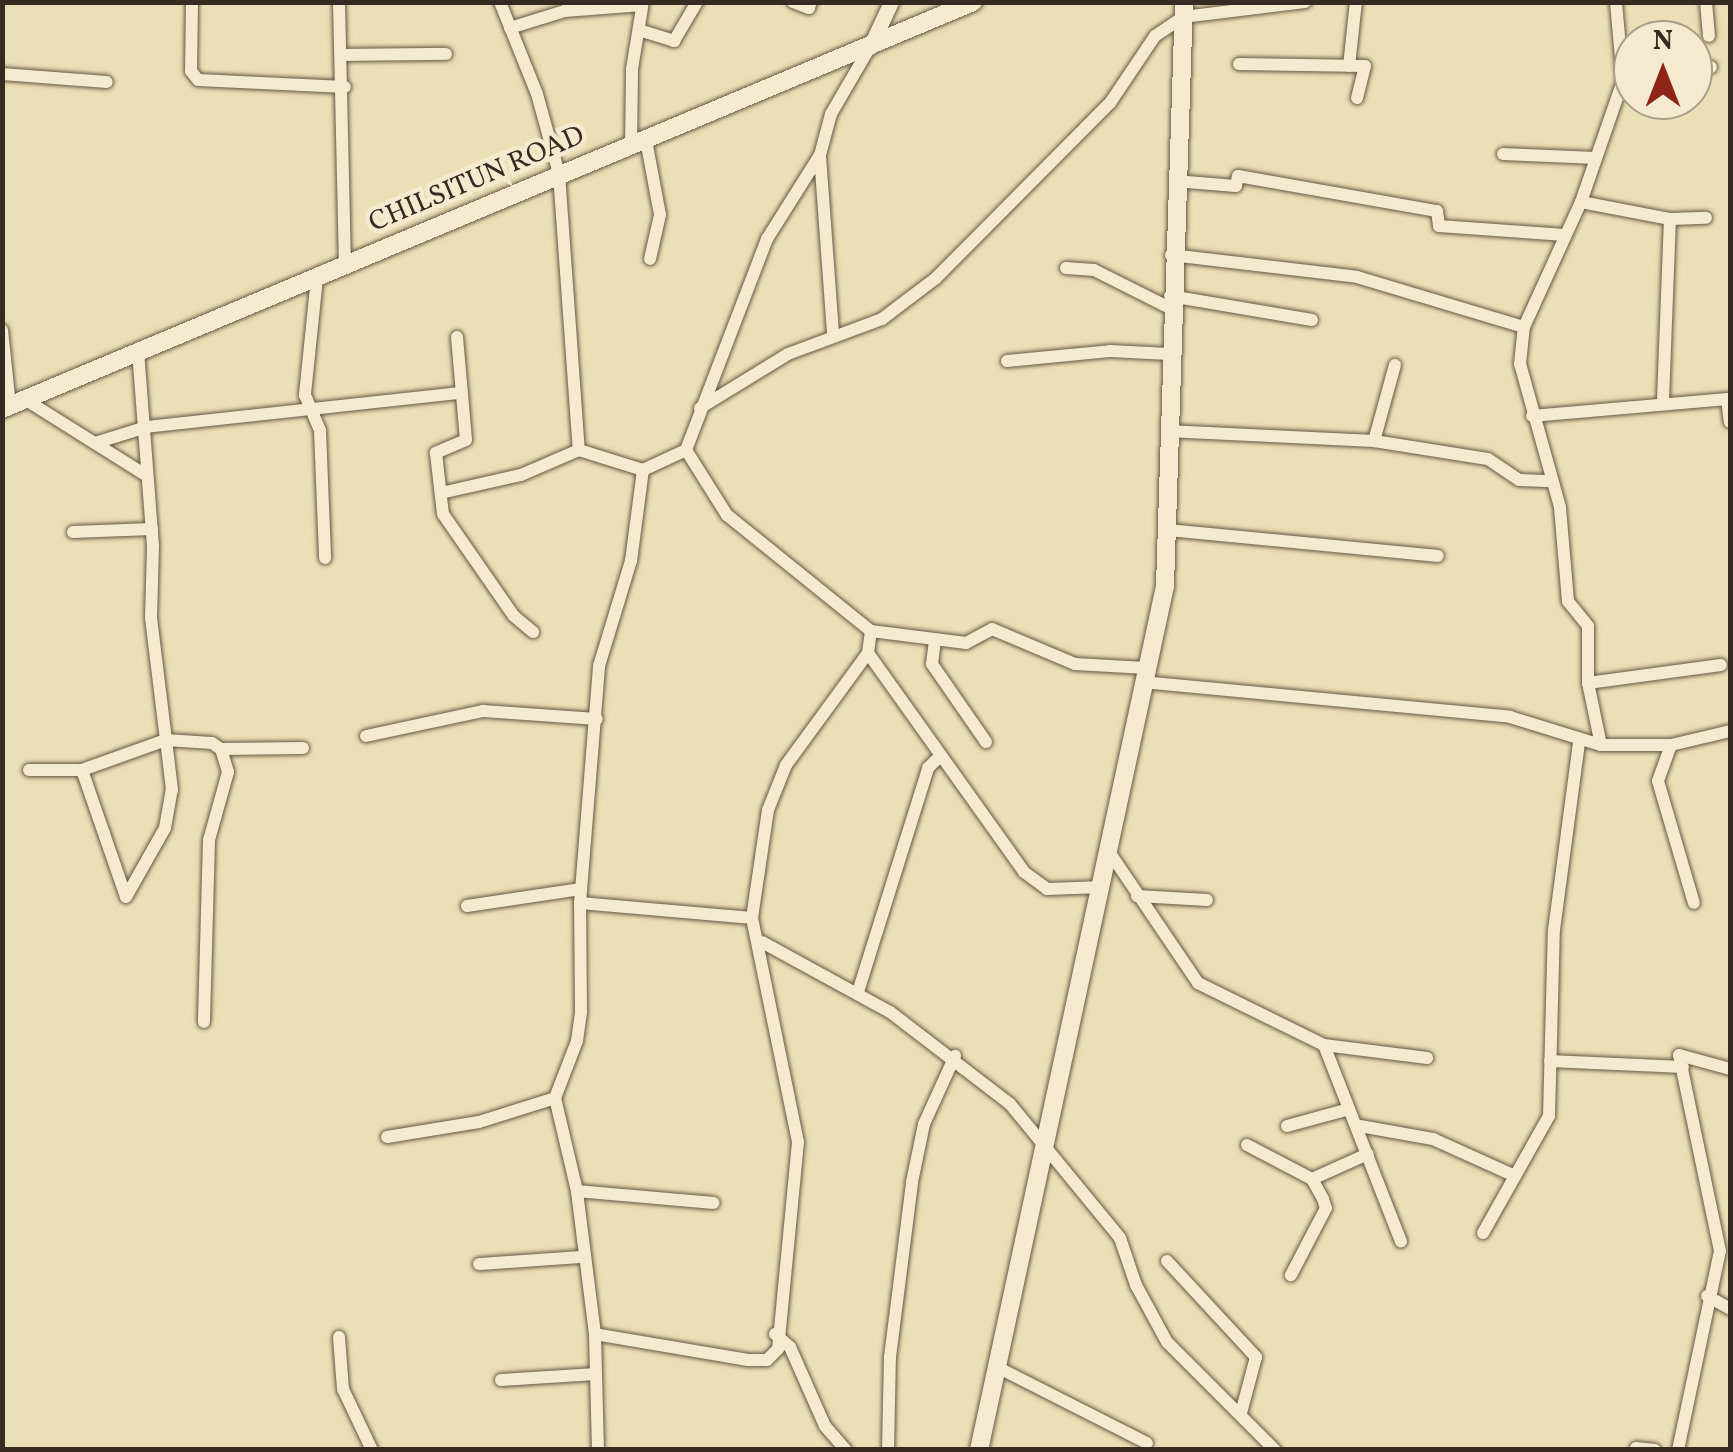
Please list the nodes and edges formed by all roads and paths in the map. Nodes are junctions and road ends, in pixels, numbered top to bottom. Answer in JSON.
{"nodes":[{"id":1,"x":192,"y":2,"type":"edge"},
{"id":2,"x":340,"y":2,"type":"edge"},
{"id":3,"x":500,"y":2,"type":"edge"},
{"id":4,"x":697,"y":2,"type":"edge"},
{"id":5,"x":793,"y":2,"type":"edge"},
{"id":6,"x":812,"y":2,"type":"edge"},
{"id":7,"x":891,"y":2,"type":"edge"},
{"id":8,"x":972,"y":2,"type":"edge"},
{"id":9,"x":1227,"y":2,"type":"edge"},
{"id":10,"x":1306,"y":2,"type":"edge"},
{"id":11,"x":1356,"y":2,"type":"edge"},
{"id":12,"x":642,"y":4,"type":"edge"},
{"id":13,"x":1184,"y":10,"type":"edge"},
{"id":14,"x":1214,"y":14,"type":"junction"},
{"id":15,"x":510,"y":28,"type":"junction"},
{"id":16,"x":642,"y":31,"type":"junction"},
{"id":17,"x":870,"y":47,"type":"junction"},
{"id":18,"x":446,"y":54,"type":"dead end"},
{"id":19,"x":343,"y":55,"type":"junction"},
{"id":20,"x":1240,"y":64,"type":"dead end"},
{"id":21,"x":1349,"y":66,"type":"junction"},
{"id":22,"x":2,"y":74,"type":"edge"},
{"id":23,"x":107,"y":82,"type":"dead end"},
{"id":24,"x":345,"y":87,"type":"junction"},
{"id":25,"x":1357,"y":98,"type":"dead end"},
{"id":26,"x":1613,"y":116,"type":"edge"},
{"id":27,"x":638,"y":142,"type":"junction"},
{"id":28,"x":1502,"y":154,"type":"dead end"},
{"id":29,"x":820,"y":155,"type":"junction"},
{"id":30,"x":1596,"y":158,"type":"junction"},
{"id":31,"x":560,"y":174,"type":"junction"},
{"id":32,"x":1174,"y":181,"type":"junction"},
{"id":33,"x":1581,"y":202,"type":"junction"},
{"id":34,"x":1706,"y":218,"type":"dead end"},
{"id":35,"x":1670,"y":219,"type":"junction"},
{"id":36,"x":1565,"y":235,"type":"junction"},
{"id":37,"x":1170,"y":255,"type":"junction"},
{"id":38,"x":650,"y":260,"type":"dead end"},
{"id":39,"x":344,"y":265,"type":"junction"},
{"id":40,"x":1066,"y":268,"type":"dead end"},
{"id":41,"x":317,"y":278,"type":"junction"},
{"id":42,"x":1170,"y":302,"type":"junction"},
{"id":43,"x":1312,"y":320,"type":"dead end"},
{"id":44,"x":1524,"y":326,"type":"junction"},
{"id":45,"x":2,"y":330,"type":"edge"},
{"id":46,"x":833,"y":333,"type":"junction"},
{"id":47,"x":457,"y":336,"type":"dead end"},
{"id":48,"x":138,"y":352,"type":"junction"},
{"id":49,"x":1168,"y":354,"type":"junction"},
{"id":50,"x":1007,"y":361,"type":"dead end"},
{"id":51,"x":1395,"y":365,"type":"dead end"},
{"id":52,"x":461,"y":393,"type":"junction"},
{"id":53,"x":1663,"y":400,"type":"junction"},
{"id":54,"x":13,"y":405,"type":"edge"},
{"id":55,"x":307,"y":406,"type":"junction"},
{"id":56,"x":700,"y":408,"type":"junction"},
{"id":57,"x":1532,"y":416,"type":"junction"},
{"id":58,"x":1730,"y":422,"type":"edge"},
{"id":59,"x":146,"y":428,"type":"junction"},
{"id":60,"x":1166,"y":431,"type":"junction"},
{"id":61,"x":1374,"y":441,"type":"junction"},
{"id":62,"x":94,"y":443,"type":"junction"},
{"id":63,"x":579,"y":450,"type":"junction"},
{"id":64,"x":686,"y":450,"type":"junction"},
{"id":65,"x":643,"y":470,"type":"junction"},
{"id":66,"x":144,"y":474,"type":"junction"},
{"id":67,"x":1552,"y":482,"type":"junction"},
{"id":68,"x":441,"y":493,"type":"junction"},
{"id":69,"x":152,"y":529,"type":"junction"},
{"id":70,"x":1168,"y":530,"type":"junction"},
{"id":71,"x":73,"y":532,"type":"dead end"},
{"id":72,"x":1438,"y":556,"type":"dead end"},
{"id":73,"x":325,"y":558,"type":"dead end"},
{"id":74,"x":533,"y":632,"type":"dead end"},
{"id":75,"x":871,"y":632,"type":"junction"},
{"id":76,"x":935,"y":640,"type":"junction"},
{"id":77,"x":868,"y":653,"type":"junction"},
{"id":78,"x":1721,"y":665,"type":"dead end"},
{"id":79,"x":1145,"y":675,"type":"junction"},
{"id":80,"x":1588,"y":683,"type":"junction"},
{"id":81,"x":597,"y":719,"type":"junction"},
{"id":82,"x":1730,"y":732,"type":"edge"},
{"id":83,"x":366,"y":736,"type":"dead end"},
{"id":84,"x":166,"y":740,"type":"junction"},
{"id":85,"x":986,"y":742,"type":"dead end"},
{"id":86,"x":1580,"y":743,"type":"junction"},
{"id":87,"x":1601,"y":745,"type":"junction"},
{"id":88,"x":1672,"y":745,"type":"junction"},
{"id":89,"x":302,"y":748,"type":"dead end"},
{"id":90,"x":221,"y":749,"type":"junction"},
{"id":91,"x":939,"y":757,"type":"junction"},
{"id":92,"x":29,"y":770,"type":"dead end"},
{"id":93,"x":82,"y":770,"type":"junction"},
{"id":94,"x":1110,"y":853,"type":"junction"},
{"id":95,"x":1103,"y":888,"type":"junction"},
{"id":96,"x":581,"y":896,"type":"junction"},
{"id":97,"x":1137,"y":896,"type":"junction"},
{"id":98,"x":1207,"y":900,"type":"dead end"},
{"id":99,"x":1694,"y":903,"type":"dead end"},
{"id":100,"x":467,"y":906,"type":"dead end"},
{"id":101,"x":752,"y":918,"type":"junction"},
{"id":102,"x":762,"y":942,"type":"junction"},
{"id":103,"x":858,"y":992,"type":"junction"},
{"id":104,"x":204,"y":1022,"type":"dead end"},
{"id":105,"x":1324,"y":1045,"type":"junction"},
{"id":106,"x":955,"y":1056,"type":"junction"},
{"id":107,"x":1426,"y":1058,"type":"dead end"},
{"id":108,"x":1550,"y":1062,"type":"junction"},
{"id":109,"x":1683,"y":1066,"type":"junction"},
{"id":110,"x":1730,"y":1069,"type":"edge"},
{"id":111,"x":554,"y":1098,"type":"junction"},
{"id":112,"x":1348,"y":1109,"type":"junction"},
{"id":113,"x":1287,"y":1126,"type":"dead end"},
{"id":114,"x":1360,"y":1126,"type":"junction"},
{"id":115,"x":386,"y":1137,"type":"dead end"},
{"id":116,"x":1247,"y":1145,"type":"dead end"},
{"id":117,"x":1047,"y":1152,"type":"junction"},
{"id":118,"x":1368,"y":1154,"type":"junction"},
{"id":119,"x":1515,"y":1176,"type":"junction"},
{"id":120,"x":1312,"y":1179,"type":"junction"},
{"id":121,"x":577,"y":1191,"type":"junction"},
{"id":122,"x":713,"y":1203,"type":"dead end"},
{"id":123,"x":1484,"y":1233,"type":"dead end"},
{"id":124,"x":1401,"y":1241,"type":"dead end"},
{"id":125,"x":582,"y":1256,"type":"junction"},
{"id":126,"x":1166,"y":1261,"type":"dead end"},
{"id":127,"x":479,"y":1264,"type":"dead end"},
{"id":128,"x":1291,"y":1275,"type":"dead end"},
{"id":129,"x":1707,"y":1296,"type":"junction"},
{"id":130,"x":1730,"y":1309,"type":"edge"},
{"id":131,"x":595,"y":1334,"type":"junction"},
{"id":132,"x":775,"y":1334,"type":"junction"},
{"id":133,"x":339,"y":1337,"type":"dead end"},
{"id":134,"x":997,"y":1367,"type":"junction"},
{"id":135,"x":596,"y":1374,"type":"junction"},
{"id":136,"x":502,"y":1380,"type":"dead end"},
{"id":137,"x":1242,"y":1413,"type":"junction"},
{"id":138,"x":1148,"y":1443,"type":"dead end"},
{"id":139,"x":1268,"y":1446,"type":"edge"},
{"id":140,"x":1636,"y":1448,"type":"edge"},
{"id":141,"x":372,"y":1450,"type":"edge"},
{"id":142,"x":598,"y":1450,"type":"edge"},
{"id":143,"x":846,"y":1450,"type":"edge"},
{"id":144,"x":888,"y":1450,"type":"edge"},
{"id":145,"x":980,"y":1450,"type":"edge"},
{"id":146,"x":1655,"y":1450,"type":"edge"},
{"id":147,"x":1678,"y":1450,"type":"edge"}],
"edges":[{"from":1,"to":24,"type":"street"},
{"from":2,"to":19,"type":"street"},
{"from":3,"to":15,"type":"street"},
{"from":4,"to":16,"type":"street"},
{"from":5,"to":6,"type":"street"},
{"from":7,"to":17,"type":"street"},
{"from":8,"to":17,"type":"main road","name":"CHILSITUN ROAD"},
{"from":9,"to":14,"type":"street"},
{"from":10,"to":14,"type":"street"},
{"from":11,"to":21,"type":"street"},
{"from":12,"to":15,"type":"street"},
{"from":12,"to":16,"type":"street"},
{"from":13,"to":14,"type":"street"},
{"from":13,"to":32,"type":"main road"},
{"from":13,"to":46,"type":"street"},
{"from":15,"to":31,"type":"street"},
{"from":16,"to":27,"type":"street"},
{"from":17,"to":27,"type":"main road","name":"CHILSITUN ROAD"},
{"from":17,"to":29,"type":"street"},
{"from":18,"to":19,"type":"street"},
{"from":19,"to":24,"type":"street"},
{"from":20,"to":21,"type":"street"},
{"from":21,"to":25,"type":"street"},
{"from":22,"to":23,"type":"street"},
{"from":24,"to":39,"type":"street"},
{"from":26,"to":30,"type":"street"},
{"from":27,"to":31,"type":"main road","name":"CHILSITUN ROAD"},
{"from":27,"to":38,"type":"street"},
{"from":28,"to":30,"type":"street"},
{"from":29,"to":46,"type":"street"},
{"from":29,"to":56,"type":"street"},
{"from":30,"to":33,"type":"street"},
{"from":31,"to":39,"type":"main road","name":"CHILSITUN ROAD"},
{"from":31,"to":63,"type":"street"},
{"from":32,"to":36,"type":"street"},
{"from":32,"to":37,"type":"main road"},
{"from":33,"to":35,"type":"street"},
{"from":33,"to":36,"type":"street"},
{"from":34,"to":35,"type":"street"},
{"from":35,"to":53,"type":"street"},
{"from":36,"to":44,"type":"street"},
{"from":37,"to":42,"type":"main road"},
{"from":37,"to":44,"type":"street"},
{"from":39,"to":41,"type":"main road","name":"CHILSITUN ROAD"},
{"from":40,"to":42,"type":"street"},
{"from":41,"to":48,"type":"main road","name":"CHILSITUN ROAD"},
{"from":41,"to":55,"type":"street"},
{"from":42,"to":43,"type":"street"},
{"from":42,"to":49,"type":"main road"},
{"from":44,"to":57,"type":"street"},
{"from":45,"to":54,"type":"street"},
{"from":46,"to":56,"type":"street"},
{"from":47,"to":52,"type":"street"},
{"from":48,"to":54,"type":"main road","name":"CHILSITUN ROAD"},
{"from":48,"to":59,"type":"street"},
{"from":49,"to":50,"type":"street"},
{"from":49,"to":60,"type":"main road"},
{"from":51,"to":61,"type":"street"},
{"from":52,"to":55,"type":"street"},
{"from":52,"to":68,"type":"street"},
{"from":53,"to":57,"type":"street"},
{"from":53,"to":58,"type":"street"},
{"from":54,"to":62,"type":"street"},
{"from":55,"to":59,"type":"street"},
{"from":55,"to":73,"type":"street"},
{"from":56,"to":64,"type":"street"},
{"from":57,"to":67,"type":"street"},
{"from":59,"to":62,"type":"street"},
{"from":59,"to":66,"type":"street"},
{"from":60,"to":61,"type":"street"},
{"from":60,"to":70,"type":"main road"},
{"from":61,"to":67,"type":"street"},
{"from":62,"to":66,"type":"street"},
{"from":63,"to":65,"type":"street"},
{"from":63,"to":68,"type":"street"},
{"from":64,"to":65,"type":"street"},
{"from":64,"to":75,"type":"street"},
{"from":65,"to":81,"type":"street"},
{"from":66,"to":69,"type":"street"},
{"from":67,"to":80,"type":"street"},
{"from":68,"to":74,"type":"street"},
{"from":69,"to":71,"type":"street"},
{"from":69,"to":84,"type":"street"},
{"from":70,"to":72,"type":"street"},
{"from":70,"to":79,"type":"main road"},
{"from":75,"to":76,"type":"street"},
{"from":75,"to":77,"type":"street"},
{"from":76,"to":79,"type":"street"},
{"from":76,"to":85,"type":"street"},
{"from":77,"to":91,"type":"street"},
{"from":77,"to":101,"type":"street"},
{"from":78,"to":80,"type":"street"},
{"from":79,"to":86,"type":"street"},
{"from":79,"to":94,"type":"main road"},
{"from":80,"to":87,"type":"street"},
{"from":81,"to":83,"type":"street"},
{"from":81,"to":96,"type":"street"},
{"from":82,"to":88,"type":"street"},
{"from":84,"to":90,"type":"street"},
{"from":84,"to":93,"type":"street"},
{"from":84,"to":93,"type":"street"},
{"from":86,"to":87,"type":"street"},
{"from":86,"to":108,"type":"street"},
{"from":87,"to":88,"type":"street"},
{"from":88,"to":99,"type":"street"},
{"from":89,"to":90,"type":"street"},
{"from":90,"to":104,"type":"street"},
{"from":91,"to":95,"type":"street"},
{"from":91,"to":103,"type":"street"},
{"from":92,"to":93,"type":"street"},
{"from":94,"to":95,"type":"main road"},
{"from":94,"to":97,"type":"street"},
{"from":95,"to":117,"type":"main road"},
{"from":96,"to":100,"type":"street"},
{"from":96,"to":101,"type":"street"},
{"from":96,"to":111,"type":"street"},
{"from":97,"to":98,"type":"street"},
{"from":97,"to":105,"type":"street"},
{"from":101,"to":102,"type":"street"},
{"from":102,"to":103,"type":"street"},
{"from":102,"to":132,"type":"street"},
{"from":103,"to":106,"type":"street"},
{"from":105,"to":107,"type":"street"},
{"from":105,"to":112,"type":"street"},
{"from":106,"to":117,"type":"street"},
{"from":106,"to":144,"type":"street"},
{"from":108,"to":109,"type":"street"},
{"from":108,"to":119,"type":"street"},
{"from":109,"to":110,"type":"street"},
{"from":109,"to":129,"type":"street"},
{"from":111,"to":115,"type":"street"},
{"from":111,"to":121,"type":"street"},
{"from":112,"to":113,"type":"street"},
{"from":112,"to":114,"type":"street"},
{"from":114,"to":118,"type":"street"},
{"from":114,"to":119,"type":"street"},
{"from":116,"to":120,"type":"street"},
{"from":117,"to":134,"type":"main road"},
{"from":117,"to":137,"type":"street"},
{"from":118,"to":120,"type":"street"},
{"from":118,"to":124,"type":"street"},
{"from":119,"to":123,"type":"street"},
{"from":120,"to":128,"type":"street"},
{"from":121,"to":122,"type":"street"},
{"from":121,"to":125,"type":"street"},
{"from":125,"to":127,"type":"street"},
{"from":125,"to":131,"type":"street"},
{"from":126,"to":137,"type":"street"},
{"from":129,"to":130,"type":"street"},
{"from":129,"to":147,"type":"street"},
{"from":131,"to":132,"type":"street"},
{"from":131,"to":135,"type":"street"},
{"from":132,"to":143,"type":"street"},
{"from":133,"to":141,"type":"street"},
{"from":134,"to":138,"type":"street"},
{"from":134,"to":145,"type":"main road"},
{"from":135,"to":136,"type":"street"},
{"from":135,"to":142,"type":"street"},
{"from":137,"to":139,"type":"street"},
{"from":140,"to":146,"type":"street"}]}
